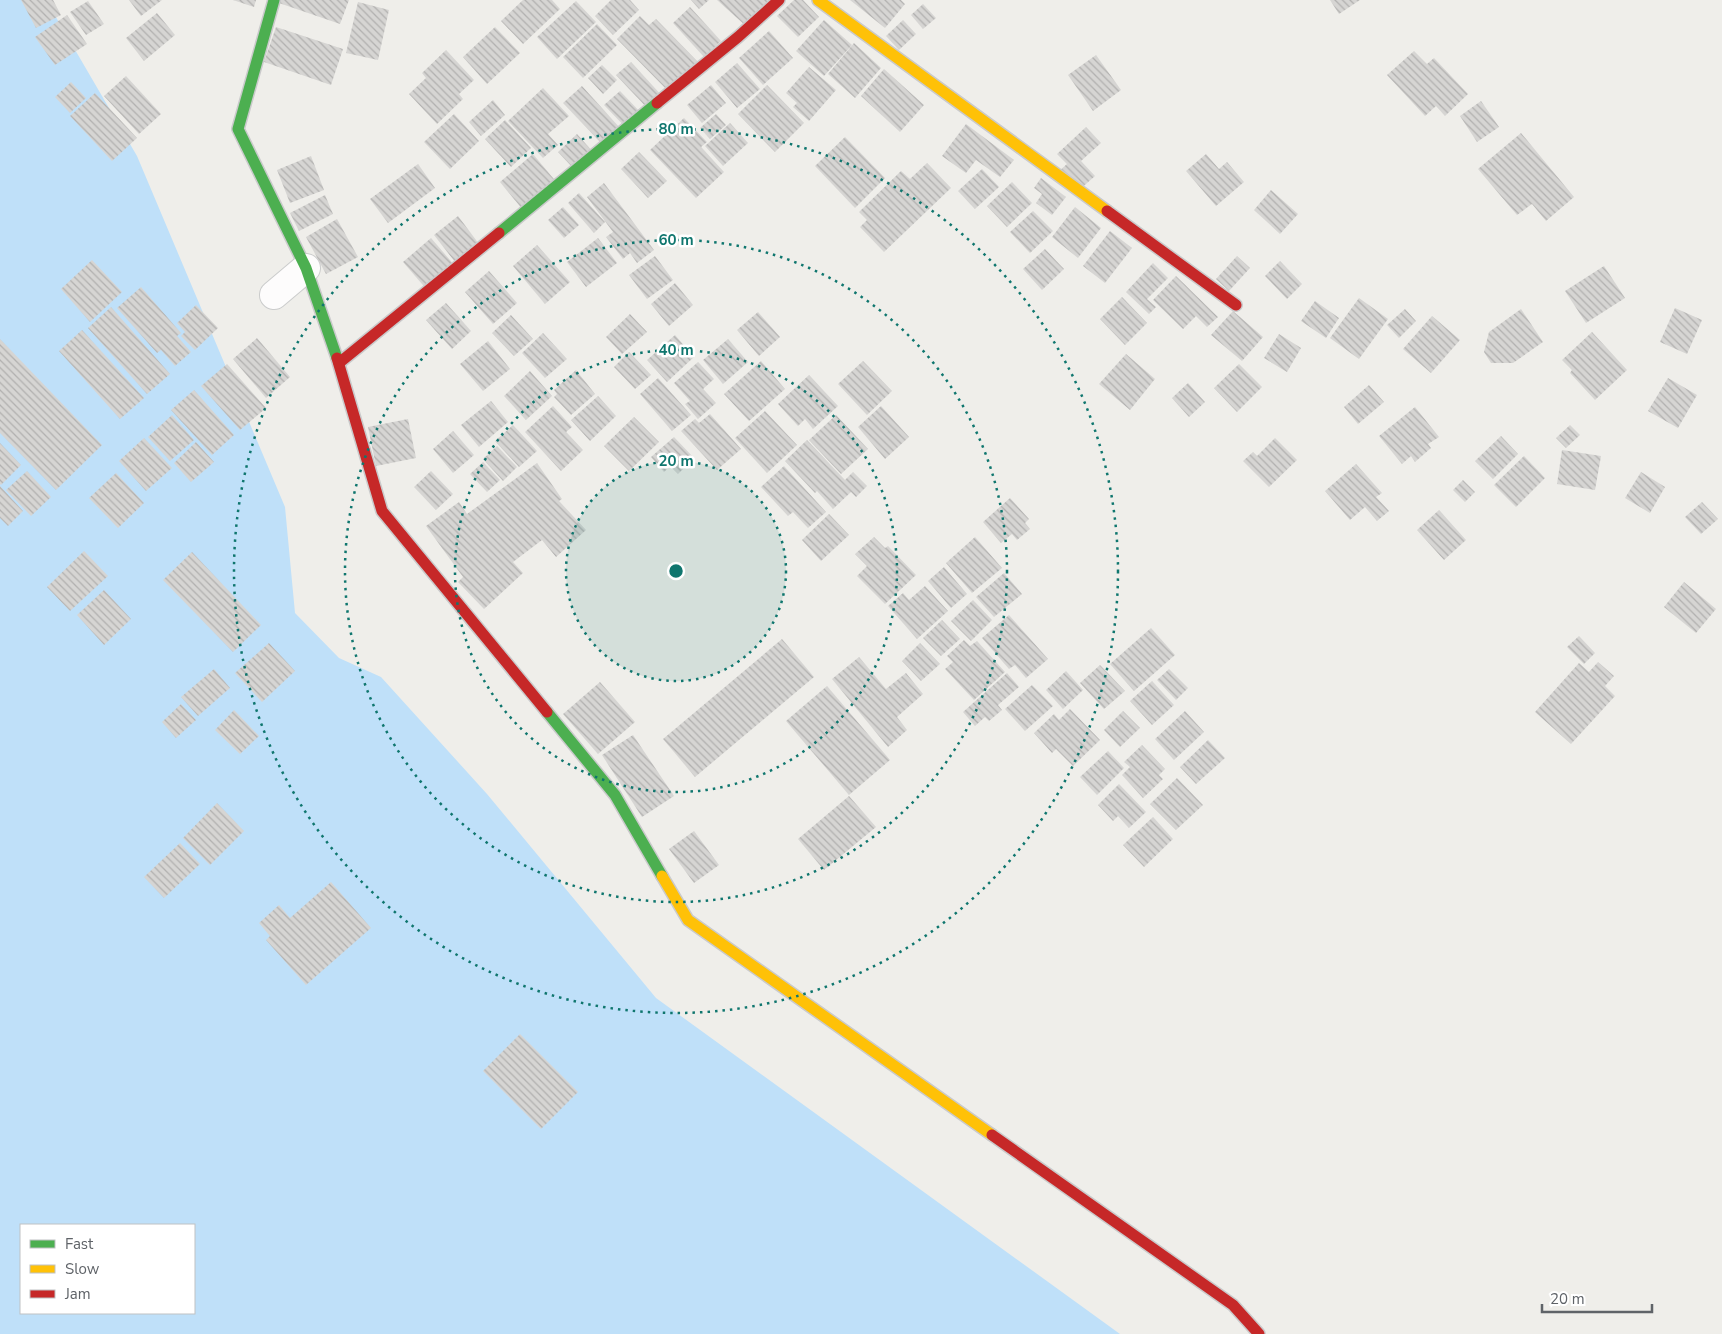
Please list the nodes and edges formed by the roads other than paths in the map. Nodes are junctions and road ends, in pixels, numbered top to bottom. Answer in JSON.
{"nodes":[{"id":1,"x":274,"y":0,"type":"edge"},
{"id":2,"x":780,"y":0,"type":"edge"},
{"id":3,"x":818,"y":0,"type":"edge"},
{"id":4,"x":306,"y":268,"type":"junction"},
{"id":5,"x":274,"y":295,"type":"dead end"},
{"id":6,"x":1236,"y":305,"type":"dead end"},
{"id":7,"x":339,"y":363,"type":"junction"},
{"id":8,"x":1259,"y":1334,"type":"edge"}],
"edges":[{"from":1,"to":4,"type":"street"},
{"from":2,"to":7,"type":"street"},
{"from":3,"to":6,"type":"street"},
{"from":4,"to":5,"type":"street"},
{"from":4,"to":7,"type":"street"},
{"from":7,"to":8,"type":"street"}]}
